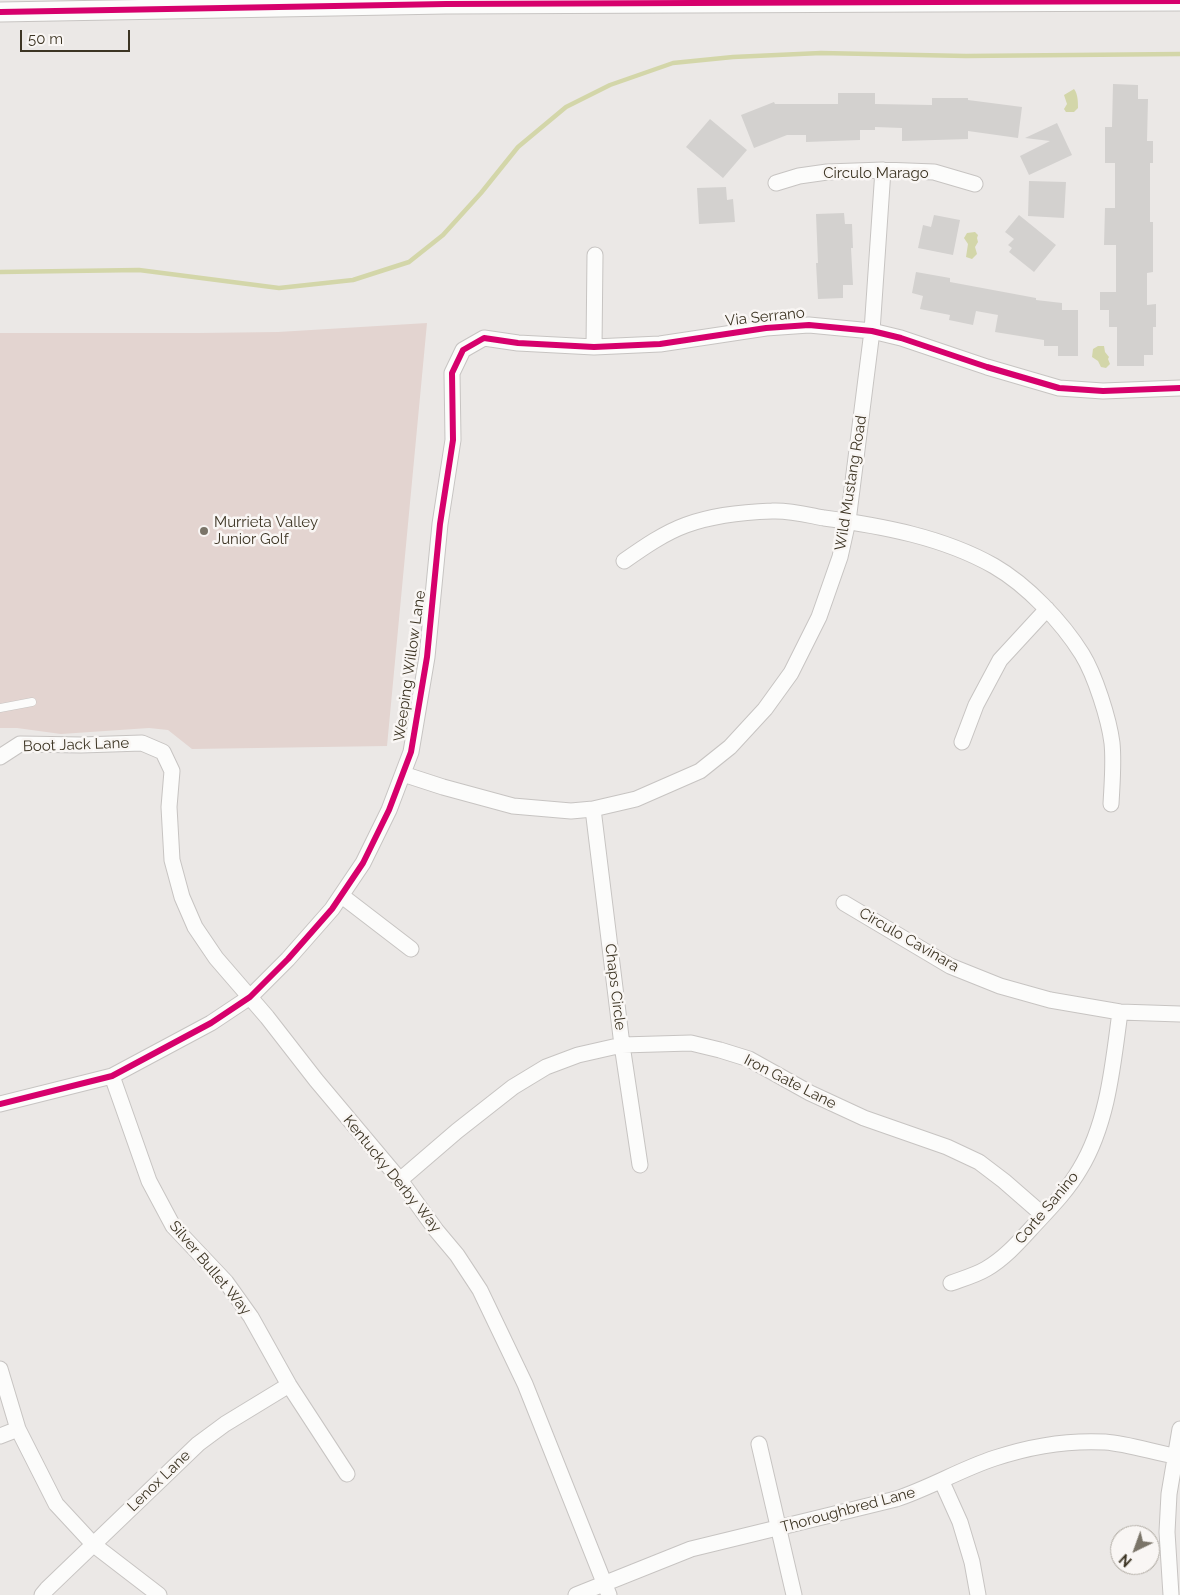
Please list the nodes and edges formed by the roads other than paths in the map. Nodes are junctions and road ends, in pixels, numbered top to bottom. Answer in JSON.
{"nodes":[{"id":1,"x":1080,"y":1,"type":"edge"},
{"id":2,"x":825,"y":2,"type":"edge"},
{"id":3,"x":1180,"y":2,"type":"edge"},
{"id":4,"x":182,"y":5,"type":"edge"},
{"id":5,"x":0,"y":12,"type":"edge"},
{"id":6,"x":883,"y":170,"type":"junction"},
{"id":7,"x":776,"y":183,"type":"dead end"},
{"id":8,"x":975,"y":184,"type":"dead end"},
{"id":9,"x":595,"y":255,"type":"dead end"},
{"id":10,"x":872,"y":331,"type":"junction"},
{"id":11,"x":594,"y":347,"type":"junction"},
{"id":12,"x":452,"y":373,"type":"joint"},
{"id":13,"x":1180,"y":388,"type":"edge"},
{"id":14,"x":848,"y":521,"type":"junction"},
{"id":15,"x":624,"y":561,"type":"dead end"},
{"id":16,"x":1047,"y":609,"type":"junction"},
{"id":17,"x":32,"y":702,"type":"dead end"},
{"id":18,"x":0,"y":708,"type":"edge"},
{"id":19,"x":962,"y":742,"type":"dead end"},
{"id":20,"x":0,"y":757,"type":"edge"},
{"id":21,"x":172,"y":771,"type":"joint"},
{"id":22,"x":403,"y":774,"type":"junction"},
{"id":23,"x":1112,"y":804,"type":"dead end"},
{"id":24,"x":593,"y":809,"type":"junction"},
{"id":25,"x":342,"y":896,"type":"junction"},
{"id":26,"x":844,"y":903,"type":"dead end"},
{"id":27,"x":411,"y":949,"type":"dead end"},
{"id":28,"x":250,"y":997,"type":"junction"},
{"id":29,"x":1120,"y":1012,"type":"junction"},
{"id":30,"x":1180,"y":1014,"type":"edge"},
{"id":31,"x":622,"y":1045,"type":"junction"},
{"id":32,"x":112,"y":1076,"type":"junction"},
{"id":33,"x":0,"y":1104,"type":"edge"},
{"id":34,"x":640,"y":1165,"type":"dead end"},
{"id":35,"x":400,"y":1180,"type":"junction"},
{"id":36,"x":1043,"y":1215,"type":"junction"},
{"id":37,"x":951,"y":1283,"type":"dead end"},
{"id":38,"x":0,"y":1369,"type":"edge"},
{"id":39,"x":289,"y":1385,"type":"junction"},
{"id":40,"x":1180,"y":1428,"type":"edge"},
{"id":41,"x":18,"y":1429,"type":"junction"},
{"id":42,"x":0,"y":1436,"type":"edge"},
{"id":43,"x":759,"y":1444,"type":"dead end"},
{"id":44,"x":1177,"y":1457,"type":"edge"},
{"id":45,"x":347,"y":1474,"type":"dead end"},
{"id":46,"x":942,"y":1482,"type":"junction"},
{"id":47,"x":779,"y":1529,"type":"junction"},
{"id":48,"x":94,"y":1545,"type":"junction"},
{"id":49,"x":607,"y":1589,"type":"edge"},
{"id":50,"x":42,"y":1595,"type":"edge"},
{"id":51,"x":159,"y":1595,"type":"edge"},
{"id":52,"x":576,"y":1595,"type":"edge"},
{"id":53,"x":794,"y":1595,"type":"edge"},
{"id":54,"x":978,"y":1595,"type":"edge"},
{"id":55,"x":1171,"y":1595,"type":"edge"}],
"edges":[{"from":1,"to":2,"type":"street"},
{"from":1,"to":3,"type":"street"},
{"from":2,"to":4,"type":"street"},
{"from":4,"to":5,"type":"street"},
{"from":6,"to":7,"type":"street","name":"Circulo Marago"},
{"from":6,"to":8,"type":"street","name":"Circulo Marago"},
{"from":6,"to":10,"type":"street","name":"Wild Mustang Road"},
{"from":9,"to":11,"type":"street"},
{"from":10,"to":11,"type":"street","name":"Via Serrano"},
{"from":10,"to":13,"type":"street","name":"Via Serrano"},
{"from":10,"to":14,"type":"street","name":"Wild Mustang Road"},
{"from":11,"to":12,"type":"street","name":"Via Serrano"},
{"from":12,"to":22,"type":"street","name":"Weeping Willow Lane"},
{"from":14,"to":15,"type":"street"},
{"from":14,"to":16,"type":"street"},
{"from":14,"to":24,"type":"street","name":"Wild Mustang Road"},
{"from":16,"to":19,"type":"street"},
{"from":16,"to":23,"type":"street"},
{"from":17,"to":18,"type":"lane"},
{"from":20,"to":21,"type":"street","name":"Boot Jack Lane"},
{"from":21,"to":28,"type":"street","name":"Kentucky Derby Way"},
{"from":22,"to":24,"type":"street","name":"Wild Mustang Road"},
{"from":22,"to":25,"type":"street","name":"Weeping Willow Lane"},
{"from":24,"to":31,"type":"street","name":"Chaps Circle"},
{"from":25,"to":27,"type":"street"},
{"from":25,"to":28,"type":"street","name":"Weeping Willow Lane"},
{"from":26,"to":29,"type":"street","name":"Circulo Cavinara"},
{"from":28,"to":32,"type":"street","name":"Weeping Willow Lane"},
{"from":28,"to":35,"type":"street","name":"Kentucky Derby Way"},
{"from":29,"to":30,"type":"street","name":"Circulo Cavinara"},
{"from":29,"to":36,"type":"street","name":"Corte Sanino"},
{"from":31,"to":34,"type":"street","name":"Chaps Circle"},
{"from":31,"to":35,"type":"street","name":"Iron Gate Lane"},
{"from":31,"to":36,"type":"street","name":"Iron Gate Lane"},
{"from":32,"to":33,"type":"street","name":"Weeping Willow Lane"},
{"from":32,"to":39,"type":"street","name":"Silver Bullet Way"},
{"from":35,"to":49,"type":"street","name":"Kentucky Derby Way"},
{"from":36,"to":37,"type":"street","name":"Corte Sanino"},
{"from":38,"to":41,"type":"street"},
{"from":39,"to":45,"type":"street","name":"Silver Bullet Way"},
{"from":39,"to":48,"type":"street","name":"Lenox Lane"},
{"from":40,"to":44,"type":"street"},
{"from":41,"to":42,"type":"street"},
{"from":41,"to":48,"type":"street"},
{"from":43,"to":47,"type":"street"},
{"from":44,"to":46,"type":"street","name":"Thoroughbred Lane"},
{"from":44,"to":55,"type":"street"},
{"from":46,"to":47,"type":"street","name":"Thoroughbred Lane"},
{"from":46,"to":54,"type":"street"},
{"from":47,"to":49,"type":"street","name":"Thoroughbred Lane"},
{"from":47,"to":53,"type":"street"},
{"from":48,"to":50,"type":"street","name":"Lenox Lane"},
{"from":48,"to":51,"type":"street"},
{"from":49,"to":52,"type":"street","name":"Thoroughbred Lane"}]}
